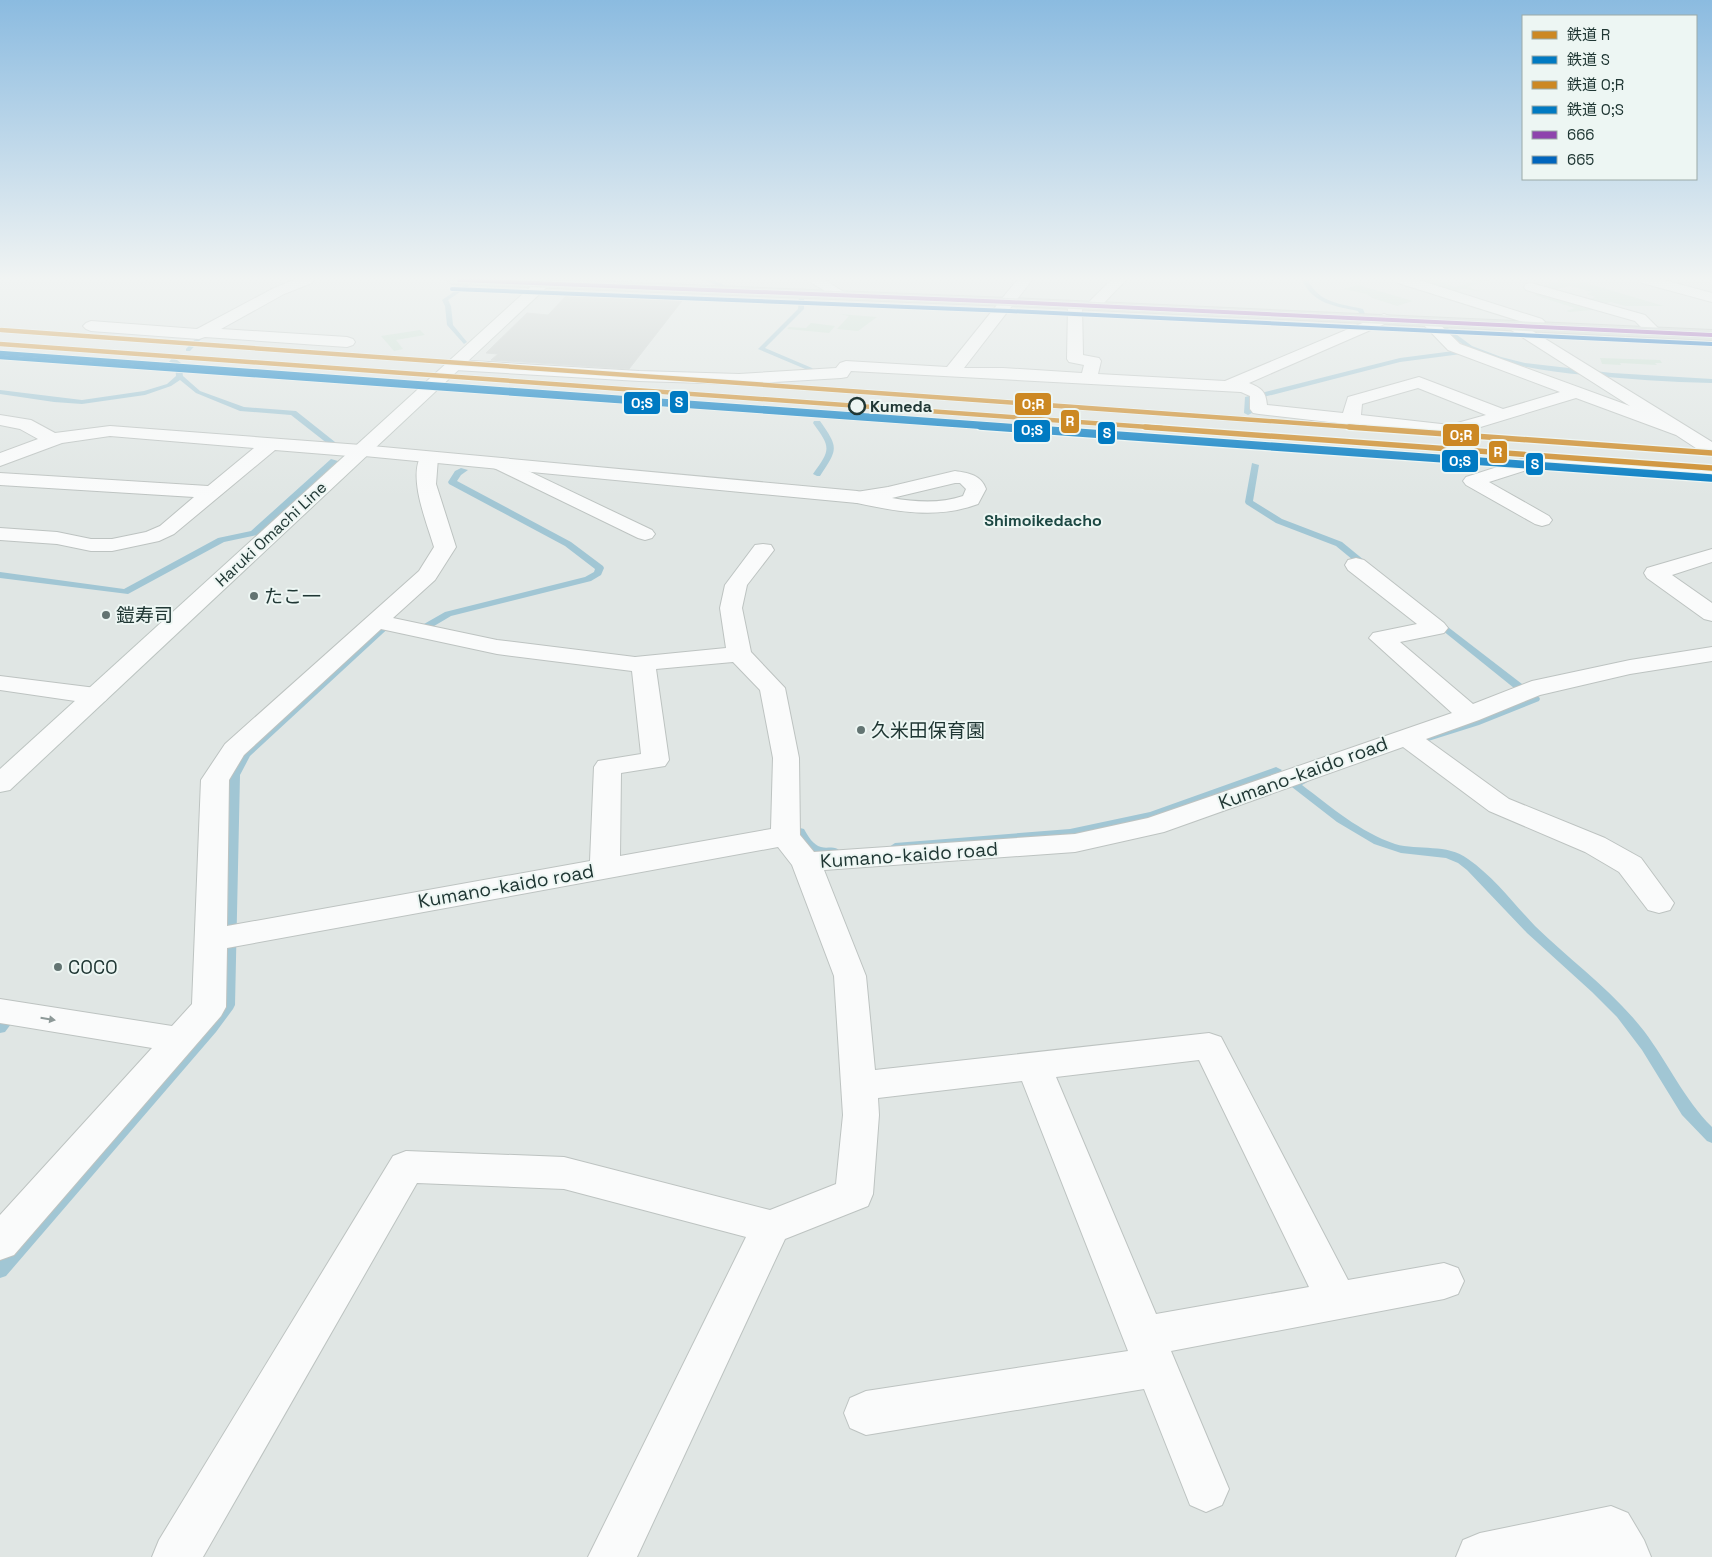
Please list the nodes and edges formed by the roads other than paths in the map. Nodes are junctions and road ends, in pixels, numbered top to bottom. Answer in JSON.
{"nodes":[{"id":1,"x":469,"y":353,"type":"edge"},
{"id":2,"x":968,"y":353,"type":"edge"},
{"id":3,"x":1075,"y":353,"type":"edge"},
{"id":4,"x":1304,"y":353,"type":"edge"},
{"id":5,"x":1469,"y":353,"type":"edge"},
{"id":6,"x":1557,"y":353,"type":"edge"},
{"id":7,"x":455,"y":365,"type":"junction"},
{"id":8,"x":952,"y":372,"type":"junction"},
{"id":9,"x":1089,"y":378,"type":"junction"},
{"id":10,"x":1225,"y":386,"type":"junction"},
{"id":11,"x":1575,"y":393,"type":"junction"},
{"id":12,"x":1502,"y":415,"type":"junction"},
{"id":13,"x":1351,"y":419,"type":"junction"},
{"id":14,"x":0,"y":420,"type":"edge"},
{"id":15,"x":1684,"y":432,"type":"junction"},
{"id":16,"x":53,"y":440,"type":"junction"},
{"id":17,"x":270,"y":444,"type":"junction"},
{"id":18,"x":1712,"y":450,"type":"edge"},
{"id":19,"x":361,"y":451,"type":"junction"},
{"id":20,"x":429,"y":458,"type":"junction"},
{"id":21,"x":0,"y":460,"type":"edge"},
{"id":22,"x":501,"y":464,"type":"junction"},
{"id":23,"x":1712,"y":475,"type":"edge"},
{"id":24,"x":0,"y":479,"type":"edge"},
{"id":25,"x":212,"y":492,"type":"junction"},
{"id":26,"x":911,"y":497,"type":"dead end"},
{"id":27,"x":1542,"y":520,"type":"dead end"},
{"id":28,"x":0,"y":534,"type":"edge"},
{"id":29,"x":645,"y":534,"type":"dead end"},
{"id":30,"x":764,"y":550,"type":"dead end"},
{"id":31,"x":1712,"y":555,"type":"edge"},
{"id":32,"x":1356,"y":565,"type":"dead end"},
{"id":33,"x":1712,"y":614,"type":"edge"},
{"id":34,"x":376,"y":621,"type":"junction"},
{"id":35,"x":739,"y":654,"type":"junction"},
{"id":36,"x":1712,"y":654,"type":"edge"},
{"id":37,"x":643,"y":663,"type":"junction"},
{"id":38,"x":0,"y":683,"type":"edge"},
{"id":39,"x":96,"y":696,"type":"junction"},
{"id":40,"x":1470,"y":715,"type":"junction"},
{"id":41,"x":1406,"y":736,"type":"junction"},
{"id":42,"x":0,"y":784,"type":"edge"},
{"id":43,"x":785,"y":836,"type":"junction"},
{"id":44,"x":806,"y":862,"type":"junction"},
{"id":45,"x":605,"y":868,"type":"junction"},
{"id":46,"x":1659,"y":903,"type":"dead end"},
{"id":47,"x":212,"y":940,"type":"junction"},
{"id":48,"x":0,"y":1011,"type":"edge"},
{"id":49,"x":180,"y":1040,"type":"junction"},
{"id":50,"x":1034,"y":1066,"type":"junction"},
{"id":51,"x":858,"y":1086,"type":"junction"},
{"id":52,"x":771,"y":1227,"type":"junction"},
{"id":53,"x":0,"y":1243,"type":"edge"},
{"id":54,"x":1444,"y":1281,"type":"dead end"},
{"id":55,"x":1337,"y":1301,"type":"junction"},
{"id":56,"x":1150,"y":1352,"type":"junction"},
{"id":57,"x":866,"y":1414,"type":"dead end"},
{"id":58,"x":1206,"y":1489,"type":"dead end"},
{"id":59,"x":176,"y":1557,"type":"edge"},
{"id":60,"x":612,"y":1557,"type":"edge"},
{"id":61,"x":1480,"y":1557,"type":"edge"},
{"id":62,"x":1627,"y":1557,"type":"edge"}],
"edges":[{"from":1,"to":7,"type":"street","name":"Haruki Omachi Line"},
{"from":2,"to":8,"type":"street"},
{"from":3,"to":9,"type":"street"},
{"from":4,"to":10,"type":"street"},
{"from":5,"to":11,"type":"street"},
{"from":6,"to":15,"type":"street"},
{"from":7,"to":8,"type":"street"},
{"from":7,"to":19,"type":"street","name":"Haruki Omachi Line"},
{"from":8,"to":9,"type":"street"},
{"from":9,"to":10,"type":"street"},
{"from":10,"to":13,"type":"street"},
{"from":11,"to":12,"type":"street"},
{"from":11,"to":15,"type":"street"},
{"from":12,"to":13,"type":"street"},
{"from":12,"to":13,"type":"street"},
{"from":14,"to":16,"type":"street"},
{"from":15,"to":18,"type":"street"},
{"from":16,"to":17,"type":"street"},
{"from":16,"to":21,"type":"street"},
{"from":17,"to":19,"type":"street"},
{"from":17,"to":25,"type":"street"},
{"from":19,"to":20,"type":"street"},
{"from":19,"to":39,"type":"street","name":"Haruki Omachi Line"},
{"from":20,"to":22,"type":"street"},
{"from":20,"to":34,"type":"street"},
{"from":22,"to":26,"type":"street"},
{"from":22,"to":29,"type":"street"},
{"from":23,"to":27,"type":"street"},
{"from":24,"to":25,"type":"street"},
{"from":25,"to":28,"type":"street"},
{"from":30,"to":35,"type":"street"},
{"from":31,"to":33,"type":"street"},
{"from":32,"to":40,"type":"street"},
{"from":34,"to":37,"type":"street"},
{"from":34,"to":47,"type":"street"},
{"from":35,"to":37,"type":"street"},
{"from":35,"to":43,"type":"street"},
{"from":36,"to":40,"type":"street","name":"Kumano-kaido road"},
{"from":37,"to":45,"type":"street"},
{"from":38,"to":39,"type":"street"},
{"from":39,"to":42,"type":"street","name":"Haruki Omachi Line"},
{"from":40,"to":41,"type":"street","name":"Kumano-kaido road"},
{"from":41,"to":44,"type":"street","name":"Kumano-kaido road"},
{"from":41,"to":46,"type":"street"},
{"from":43,"to":44,"type":"street","name":"Kumano-kaido road"},
{"from":43,"to":45,"type":"street","name":"Kumano-kaido road"},
{"from":44,"to":51,"type":"street"},
{"from":45,"to":47,"type":"street","name":"Kumano-kaido road"},
{"from":47,"to":49,"type":"street"},
{"from":48,"to":49,"type":"street","one_way":true},
{"from":49,"to":53,"type":"street"},
{"from":50,"to":51,"type":"street"},
{"from":50,"to":55,"type":"street"},
{"from":50,"to":56,"type":"street"},
{"from":51,"to":52,"type":"street"},
{"from":52,"to":59,"type":"street"},
{"from":52,"to":60,"type":"street"},
{"from":54,"to":55,"type":"street"},
{"from":55,"to":56,"type":"street"},
{"from":56,"to":57,"type":"street"},
{"from":56,"to":58,"type":"street"},
{"from":61,"to":62,"type":"street"}]}
